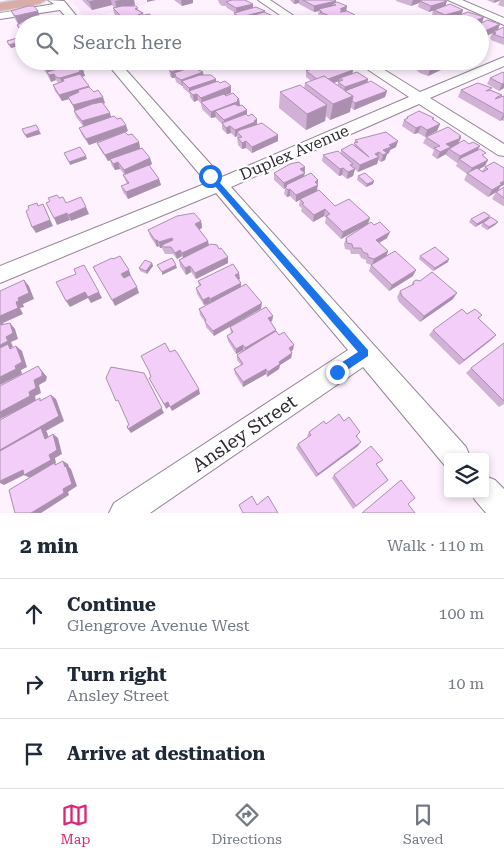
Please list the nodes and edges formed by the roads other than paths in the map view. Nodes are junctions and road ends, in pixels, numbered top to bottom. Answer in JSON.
{"nodes":[{"id":1,"x":39,"y":0,"type":"edge"},
{"id":2,"x":263,"y":0,"type":"edge"},
{"id":3,"x":453,"y":0,"type":"edge"},
{"id":4,"x":57,"y":3,"type":"edge"},
{"id":5,"x":0,"y":7,"type":"edge"},
{"id":6,"x":69,"y":15,"type":"edge"},
{"id":7,"x":287,"y":15,"type":"edge"},
{"id":8,"x":488,"y":15,"type":"edge"},
{"id":9,"x":0,"y":16,"type":"edge"},
{"id":10,"x":489,"y":16,"type":"edge"},
{"id":11,"x":504,"y":22,"type":"edge"},
{"id":12,"x":504,"y":61,"type":"edge"},
{"id":13,"x":489,"y":68,"type":"edge"},
{"id":14,"x":118,"y":70,"type":"edge"},
{"id":15,"x":375,"y":70,"type":"edge"},
{"id":16,"x":484,"y":70,"type":"edge"},
{"id":17,"x":420,"y":98,"type":"junction"},
{"id":18,"x":504,"y":151,"type":"edge"},
{"id":19,"x":218,"y":185,"type":"junction"},
{"id":20,"x":0,"y":275,"type":"edge"},
{"id":21,"x":364,"y":353,"type":"junction"},
{"id":22,"x":452,"y":453,"type":"edge"},
{"id":23,"x":489,"y":495,"type":"edge"},
{"id":24,"x":504,"y":512,"type":"edge"},
{"id":25,"x":124,"y":513,"type":"edge"}],
"edges":[{"from":1,"to":5,"type":"main road"},
{"from":2,"to":7,"type":"street"},
{"from":3,"to":8,"type":"street"},
{"from":4,"to":6,"type":"street"},
{"from":4,"to":9,"type":"street"},
{"from":10,"to":11,"type":"street"},
{"from":12,"to":13,"type":"street","name":"Duplex Avenue"},
{"from":14,"to":19,"type":"street"},
{"from":15,"to":17,"type":"street"},
{"from":16,"to":17,"type":"street","name":"Duplex Avenue"},
{"from":17,"to":18,"type":"street"},
{"from":17,"to":19,"type":"street","name":"Duplex Avenue"},
{"from":19,"to":20,"type":"street","name":"Duplex Avenue"},
{"from":19,"to":21,"type":"street"},
{"from":21,"to":22,"type":"street"},
{"from":21,"to":25,"type":"street","name":"Ansley Street"},
{"from":23,"to":24,"type":"street"}]}
